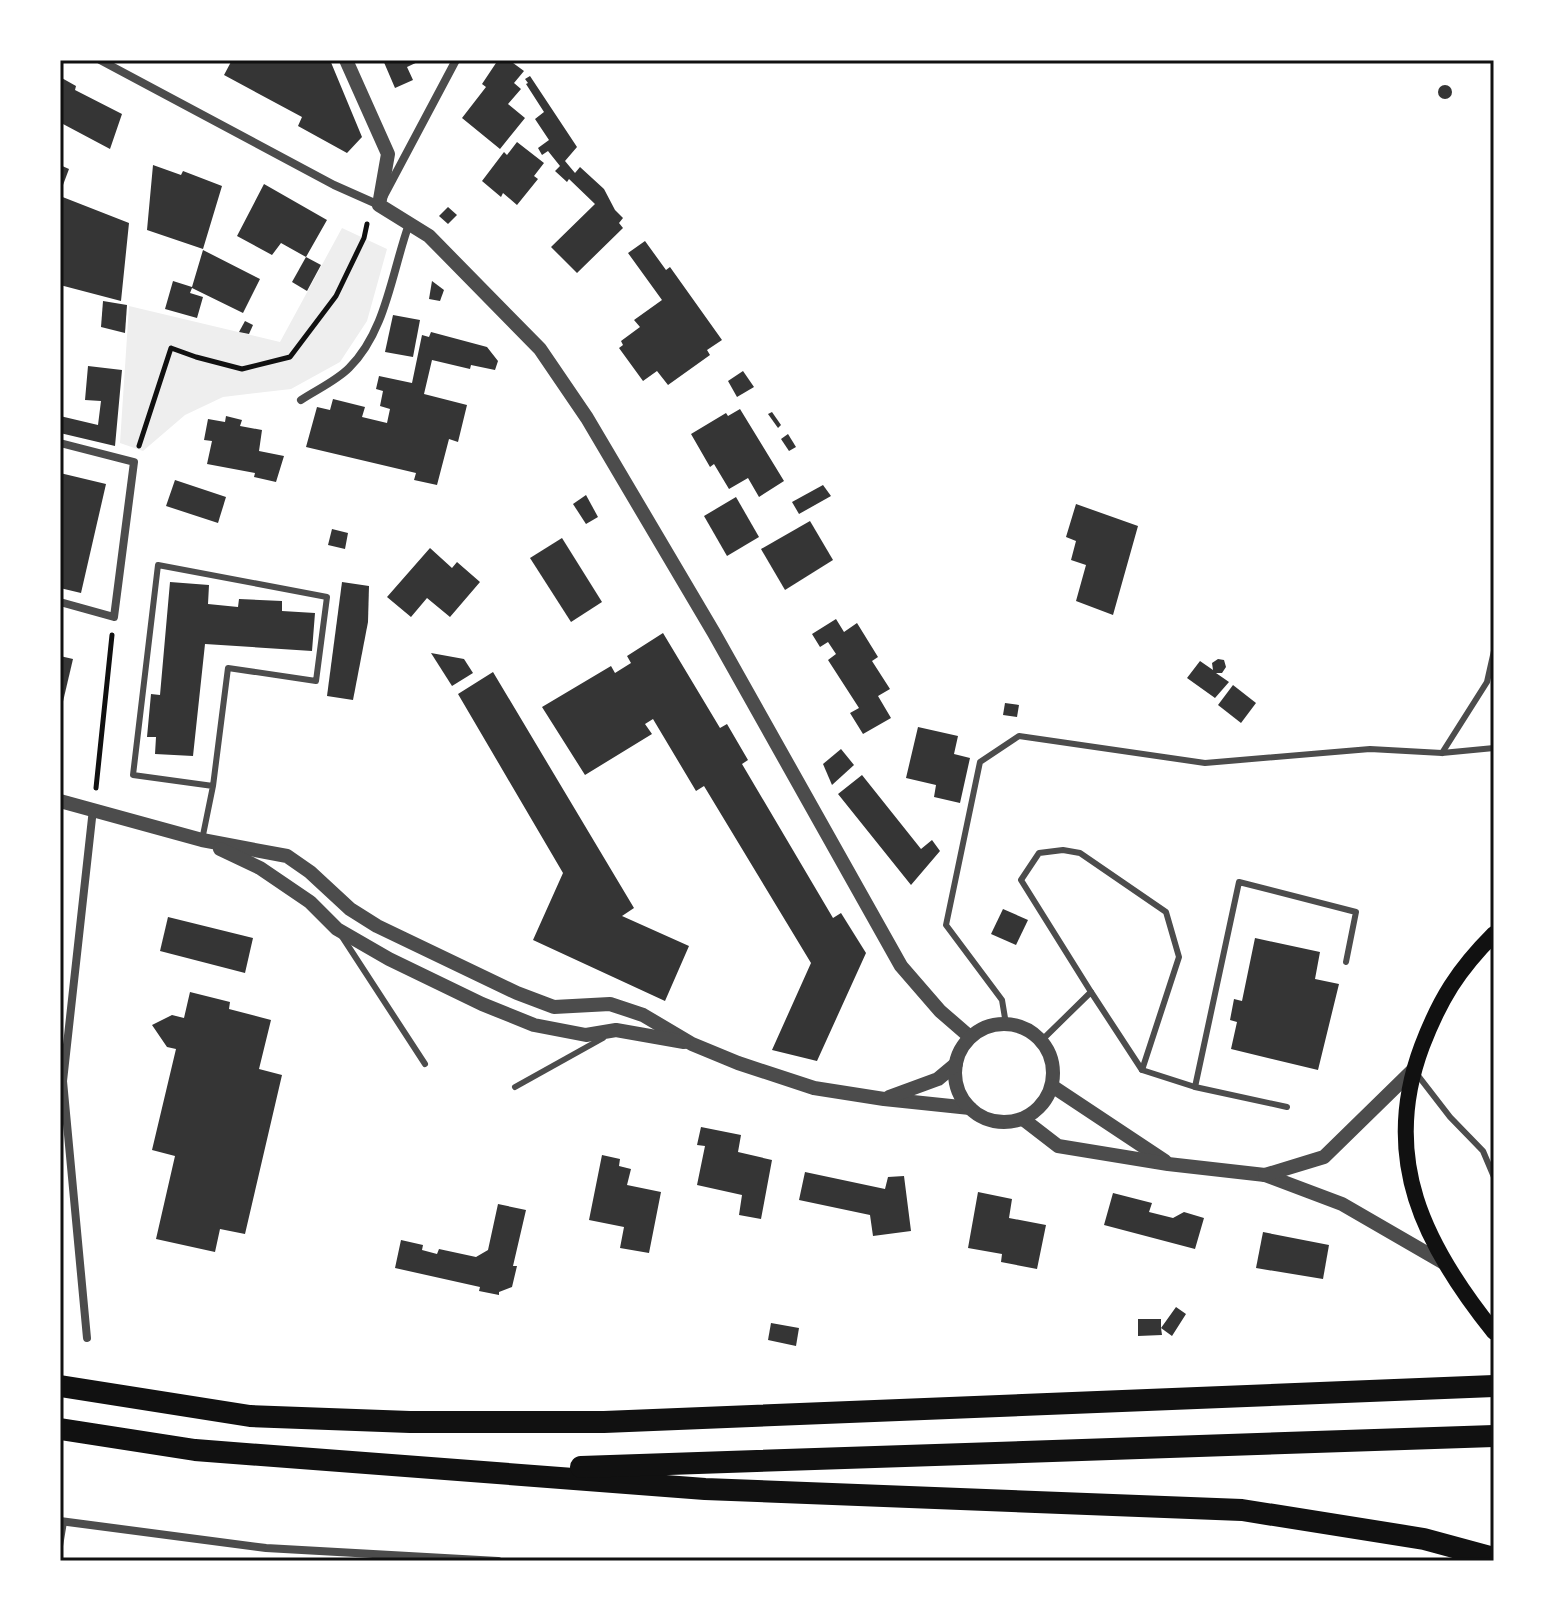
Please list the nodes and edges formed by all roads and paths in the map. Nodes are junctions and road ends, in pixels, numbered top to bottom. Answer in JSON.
{"nodes":[{"id":1,"x":100,"y":60,"type":"edge"},
{"id":2,"x":346,"y":60,"type":"edge"},
{"id":3,"x":456,"y":60,"type":"edge"},
{"id":4,"x":373,"y":202,"type":"junction"},
{"id":5,"x":409,"y":224,"type":"junction"},
{"id":6,"x":301,"y":400,"type":"dead end"},
{"id":7,"x":60,"y":443,"type":"edge"},
{"id":8,"x":134,"y":462,"type":"junction"},
{"id":9,"x":60,"y":602,"type":"edge"},
{"id":10,"x":114,"y":617,"type":"junction"},
{"id":11,"x":1494,"y":651,"type":"edge"},
{"id":12,"x":1494,"y":748,"type":"edge"},
{"id":13,"x":1442,"y":753,"type":"junction"},
{"id":14,"x":213,"y":786,"type":"junction"},
{"id":15,"x":60,"y":801,"type":"edge"},
{"id":16,"x":93,"y":808,"type":"junction"},
{"id":17,"x":202,"y":840,"type":"junction"},
{"id":18,"x":337,"y":929,"type":"junction"},
{"id":19,"x":1494,"y":934,"type":"edge"},
{"id":20,"x":1346,"y":962,"type":"dead end"},
{"id":21,"x":1091,"y":992,"type":"junction"},
{"id":22,"x":1006,"y":1024,"type":"junction"},
{"id":23,"x":616,"y":1030,"type":"junction"},
{"id":24,"x":970,"y":1037,"type":"junction"},
{"id":25,"x":1041,"y":1041,"type":"junction"},
{"id":26,"x":692,"y":1044,"type":"junction"},
{"id":27,"x":425,"y":1064,"type":"dead end"},
{"id":28,"x":956,"y":1064,"type":"junction"},
{"id":29,"x":1142,"y":1070,"type":"junction"},
{"id":30,"x":1413,"y":1070,"type":"junction"},
{"id":31,"x":62,"y":1081,"type":"edge"},
{"id":32,"x":1052,"y":1086,"type":"junction"},
{"id":33,"x":515,"y":1087,"type":"dead end"},
{"id":34,"x":1195,"y":1087,"type":"junction"},
{"id":35,"x":884,"y":1099,"type":"junction"},
{"id":36,"x":1287,"y":1107,"type":"dead end"},
{"id":37,"x":970,"y":1108,"type":"junction"},
{"id":38,"x":1023,"y":1119,"type":"junction"},
{"id":39,"x":1168,"y":1164,"type":"junction"},
{"id":40,"x":1265,"y":1175,"type":"junction"},
{"id":41,"x":1494,"y":1177,"type":"edge"},
{"id":42,"x":1444,"y":1263,"type":"junction"},
{"id":43,"x":1494,"y":1332,"type":"edge"},
{"id":44,"x":87,"y":1338,"type":"dead end"},
{"id":45,"x":60,"y":1386,"type":"edge"},
{"id":46,"x":1494,"y":1386,"type":"edge"},
{"id":47,"x":60,"y":1429,"type":"edge"},
{"id":48,"x":1494,"y":1436,"type":"edge"},
{"id":49,"x":476,"y":1470,"type":"junction"},
{"id":50,"x":62,"y":1522,"type":"edge"},
{"id":51,"x":60,"y":1546,"type":"edge"},
{"id":52,"x":1494,"y":1558,"type":"edge"},
{"id":53,"x":498,"y":1561,"type":"edge"}],
"edges":[{"from":1,"to":4,"type":"street"},
{"from":2,"to":4,"type":"street"},
{"from":3,"to":4,"type":"street"},
{"from":4,"to":5,"type":"street"},
{"from":4,"to":8,"type":"path"},
{"from":5,"to":6,"type":"street"},
{"from":5,"to":24,"type":"street"},
{"from":7,"to":8,"type":"street"},
{"from":8,"to":10,"type":"street"},
{"from":9,"to":10,"type":"street"},
{"from":10,"to":16,"type":"path"},
{"from":11,"to":13,"type":"lane"},
{"from":12,"to":13,"type":"lane"},
{"from":13,"to":22,"type":"lane"},
{"from":14,"to":14,"type":"lane"},
{"from":14,"to":17,"type":"lane"},
{"from":15,"to":16,"type":"street"},
{"from":16,"to":17,"type":"street"},
{"from":16,"to":31,"type":"street"},
{"from":17,"to":18,"type":"street"},
{"from":17,"to":26,"type":"street"},
{"from":18,"to":23,"type":"street"},
{"from":18,"to":27,"type":"lane"},
{"from":19,"to":30,"type":"main road"},
{"from":20,"to":34,"type":"lane"},
{"from":21,"to":25,"type":"lane"},
{"from":21,"to":29,"type":"lane"},
{"from":21,"to":29,"type":"lane"},
{"from":22,"to":24,"type":"street"},
{"from":22,"to":25,"type":"street"},
{"from":23,"to":26,"type":"street"},
{"from":23,"to":33,"type":"lane"},
{"from":24,"to":28,"type":"street"},
{"from":25,"to":32,"type":"street"},
{"from":26,"to":35,"type":"street"},
{"from":28,"to":35,"type":"street"},
{"from":28,"to":37,"type":"street"},
{"from":29,"to":34,"type":"lane"},
{"from":30,"to":40,"type":"street"},
{"from":30,"to":41,"type":"lane"},
{"from":30,"to":42,"type":"main road"},
{"from":31,"to":44,"type":"street"},
{"from":32,"to":38,"type":"street"},
{"from":32,"to":39,"type":"street"},
{"from":34,"to":36,"type":"lane"},
{"from":35,"to":37,"type":"street"},
{"from":37,"to":38,"type":"street"},
{"from":38,"to":39,"type":"street"},
{"from":39,"to":40,"type":"street"},
{"from":40,"to":42,"type":"street"},
{"from":42,"to":43,"type":"main road"},
{"from":45,"to":46,"type":"highway"},
{"from":47,"to":49,"type":"highway"},
{"from":48,"to":49,"type":"highway"},
{"from":49,"to":52,"type":"highway"},
{"from":50,"to":51,"type":"lane"},
{"from":50,"to":53,"type":"street"}]}
